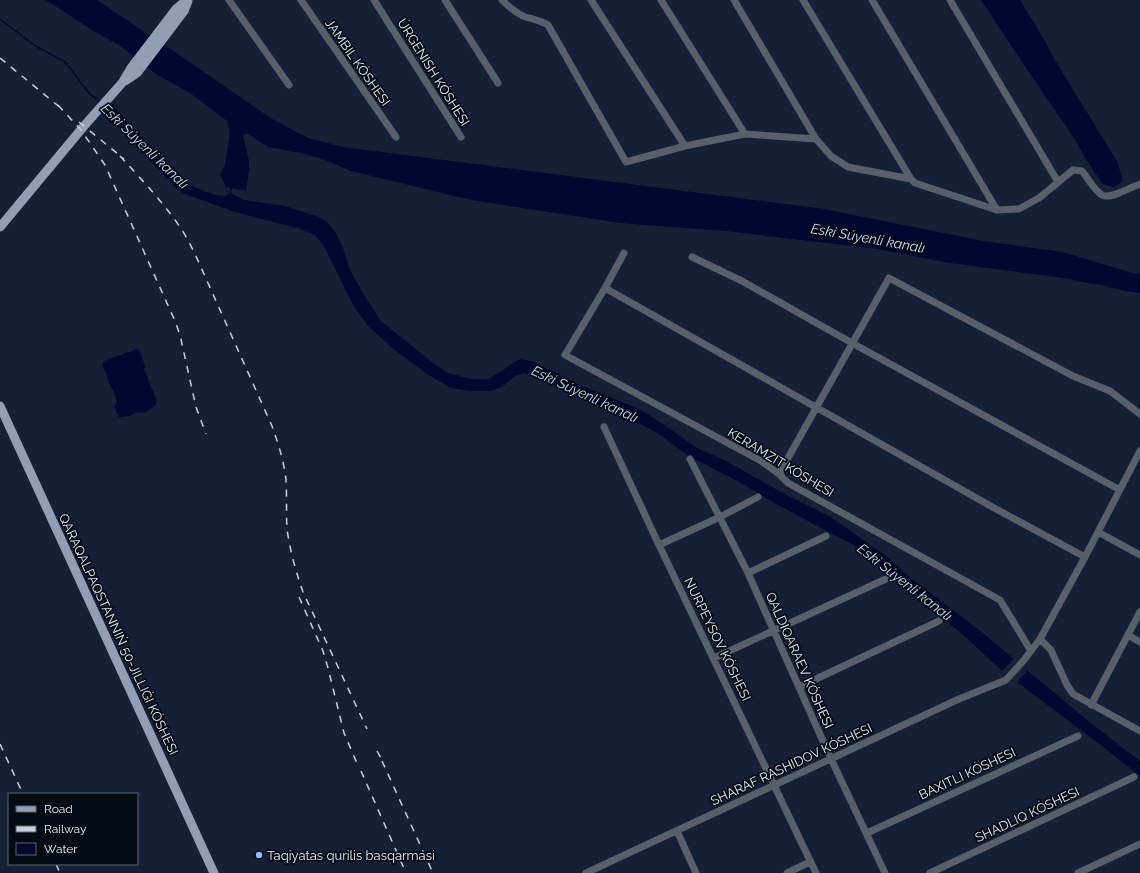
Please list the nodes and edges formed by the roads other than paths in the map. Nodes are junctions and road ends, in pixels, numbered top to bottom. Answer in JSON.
{"nodes":[{"id":1,"x":188,"y":0,"type":"edge"},
{"id":2,"x":229,"y":0,"type":"edge"},
{"id":3,"x":301,"y":0,"type":"edge"},
{"id":4,"x":374,"y":0,"type":"edge"},
{"id":5,"x":445,"y":0,"type":"edge"},
{"id":6,"x":502,"y":0,"type":"edge"},
{"id":7,"x":591,"y":0,"type":"edge"},
{"id":8,"x":661,"y":0,"type":"edge"},
{"id":9,"x":734,"y":0,"type":"edge"},
{"id":10,"x":803,"y":0,"type":"edge"},
{"id":11,"x":872,"y":0,"type":"edge"},
{"id":12,"x":950,"y":0,"type":"edge"},
{"id":13,"x":498,"y":83,"type":"dead end"},
{"id":14,"x":289,"y":85,"type":"dead end"},
{"id":15,"x":745,"y":134,"type":"junction"},
{"id":16,"x":396,"y":137,"type":"dead end"},
{"id":17,"x":461,"y":137,"type":"dead end"},
{"id":18,"x":816,"y":139,"type":"junction"},
{"id":19,"x":685,"y":146,"type":"junction"},
{"id":20,"x":911,"y":179,"type":"junction"},
{"id":21,"x":1058,"y":182,"type":"junction"},
{"id":22,"x":1140,"y":184,"type":"edge"},
{"id":23,"x":997,"y":210,"type":"junction"},
{"id":24,"x":0,"y":227,"type":"edge"},
{"id":25,"x":624,"y":253,"type":"dead end"},
{"id":26,"x":692,"y":257,"type":"dead end"},
{"id":27,"x":606,"y":288,"type":"junction"},
{"id":28,"x":852,"y":343,"type":"junction"},
{"id":29,"x":0,"y":406,"type":"edge"},
{"id":30,"x":816,"y":408,"type":"junction"},
{"id":31,"x":1140,"y":414,"type":"edge"},
{"id":32,"x":604,"y":427,"type":"dead end"},
{"id":33,"x":1140,"y":451,"type":"edge"},
{"id":34,"x":690,"y":459,"type":"dead end"},
{"id":35,"x":779,"y":474,"type":"junction"},
{"id":36,"x":1120,"y":490,"type":"junction"},
{"id":37,"x":758,"y":497,"type":"dead end"},
{"id":38,"x":720,"y":517,"type":"junction"},
{"id":39,"x":1098,"y":532,"type":"junction"},
{"id":40,"x":826,"y":536,"type":"dead end"},
{"id":41,"x":659,"y":545,"type":"junction"},
{"id":42,"x":1140,"y":555,"type":"edge"},
{"id":43,"x":1085,"y":557,"type":"junction"},
{"id":44,"x":748,"y":573,"type":"junction"},
{"id":45,"x":888,"y":578,"type":"dead end"},
{"id":46,"x":1140,"y":612,"type":"edge"},
{"id":47,"x":939,"y":621,"type":"dead end"},
{"id":48,"x":774,"y":631,"type":"junction"},
{"id":49,"x":1128,"y":635,"type":"junction"},
{"id":50,"x":1040,"y":639,"type":"junction"},
{"id":51,"x":1140,"y":642,"type":"edge"},
{"id":52,"x":1031,"y":652,"type":"junction"},
{"id":53,"x":714,"y":658,"type":"junction"},
{"id":54,"x":799,"y":687,"type":"junction"},
{"id":55,"x":1091,"y":705,"type":"junction"},
{"id":56,"x":1140,"y":731,"type":"edge"},
{"id":57,"x":1078,"y":736,"type":"dead end"},
{"id":58,"x":831,"y":759,"type":"junction"},
{"id":59,"x":1134,"y":777,"type":"dead end"},
{"id":60,"x":774,"y":785,"type":"junction"},
{"id":61,"x":677,"y":831,"type":"junction"},
{"id":62,"x":867,"y":833,"type":"junction"},
{"id":63,"x":1140,"y":844,"type":"edge"},
{"id":64,"x":810,"y":862,"type":"junction"},
{"id":65,"x":214,"y":873,"type":"edge"},
{"id":66,"x":586,"y":873,"type":"edge"},
{"id":67,"x":696,"y":873,"type":"edge"},
{"id":68,"x":786,"y":873,"type":"edge"},
{"id":69,"x":816,"y":873,"type":"edge"},
{"id":70,"x":885,"y":873,"type":"edge"},
{"id":71,"x":930,"y":873,"type":"edge"},
{"id":72,"x":1078,"y":873,"type":"edge"}],
"edges":[{"from":1,"to":24,"type":"main road"},
{"from":2,"to":14,"type":"street"},
{"from":3,"to":16,"type":"street"},
{"from":4,"to":17,"type":"street","name":"ÚRGENISH KÓSHESI"},
{"from":5,"to":13,"type":"street"},
{"from":6,"to":19,"type":"street"},
{"from":7,"to":19,"type":"street"},
{"from":8,"to":15,"type":"street"},
{"from":9,"to":18,"type":"street"},
{"from":10,"to":20,"type":"street"},
{"from":11,"to":23,"type":"street"},
{"from":12,"to":21,"type":"street"},
{"from":15,"to":18,"type":"street"},
{"from":15,"to":19,"type":"street"},
{"from":18,"to":20,"type":"street"},
{"from":20,"to":23,"type":"street"},
{"from":21,"to":22,"type":"street"},
{"from":21,"to":23,"type":"street"},
{"from":25,"to":27,"type":"street","name":"KERAMZIT KÓSHESI"},
{"from":26,"to":28,"type":"street"},
{"from":27,"to":30,"type":"street"},
{"from":27,"to":35,"type":"street","name":"KERAMZIT KÓSHESI"},
{"from":28,"to":30,"type":"street"},
{"from":28,"to":31,"type":"street"},
{"from":28,"to":36,"type":"street"},
{"from":29,"to":65,"type":"main road"},
{"from":30,"to":35,"type":"street"},
{"from":30,"to":43,"type":"street"},
{"from":32,"to":41,"type":"street","name":"NURPEYSOV KÓSHESI"},
{"from":33,"to":36,"type":"street"},
{"from":34,"to":38,"type":"street"},
{"from":35,"to":52,"type":"street","name":"KERAMZIT KÓSHESI"},
{"from":36,"to":39,"type":"street"},
{"from":37,"to":38,"type":"street"},
{"from":38,"to":41,"type":"street"},
{"from":38,"to":44,"type":"street"},
{"from":39,"to":42,"type":"street"},
{"from":39,"to":43,"type":"street"},
{"from":40,"to":44,"type":"street"},
{"from":41,"to":53,"type":"street","name":"NURPEYSOV KÓSHESI"},
{"from":43,"to":50,"type":"street"},
{"from":44,"to":48,"type":"street"},
{"from":45,"to":48,"type":"street"},
{"from":46,"to":49,"type":"street"},
{"from":47,"to":54,"type":"street"},
{"from":48,"to":53,"type":"street"},
{"from":48,"to":54,"type":"street"},
{"from":49,"to":51,"type":"street"},
{"from":49,"to":55,"type":"street"},
{"from":50,"to":52,"type":"street"},
{"from":50,"to":55,"type":"street"},
{"from":52,"to":58,"type":"street","name":"SHARAF RASHIDOV KÓSHESI"},
{"from":53,"to":60,"type":"street","name":"NURPEYSOV KÓSHESI"},
{"from":54,"to":58,"type":"street"},
{"from":55,"to":56,"type":"street"},
{"from":57,"to":62,"type":"street"},
{"from":58,"to":60,"type":"street","name":"SHARAF RASHIDOV KÓSHESI"},
{"from":58,"to":62,"type":"street"},
{"from":59,"to":71,"type":"street"},
{"from":60,"to":61,"type":"street","name":"SHARAF RASHIDOV KÓSHESI"},
{"from":60,"to":64,"type":"street","name":"NURPEYSOV KÓSHESI"},
{"from":61,"to":66,"type":"street","name":"SHARAF RASHIDOV KÓSHESI"},
{"from":61,"to":67,"type":"street"},
{"from":62,"to":70,"type":"street"},
{"from":63,"to":72,"type":"street"},
{"from":64,"to":68,"type":"street"},
{"from":64,"to":69,"type":"street","name":"NURPEYSOV KÓSHESI"}]}
